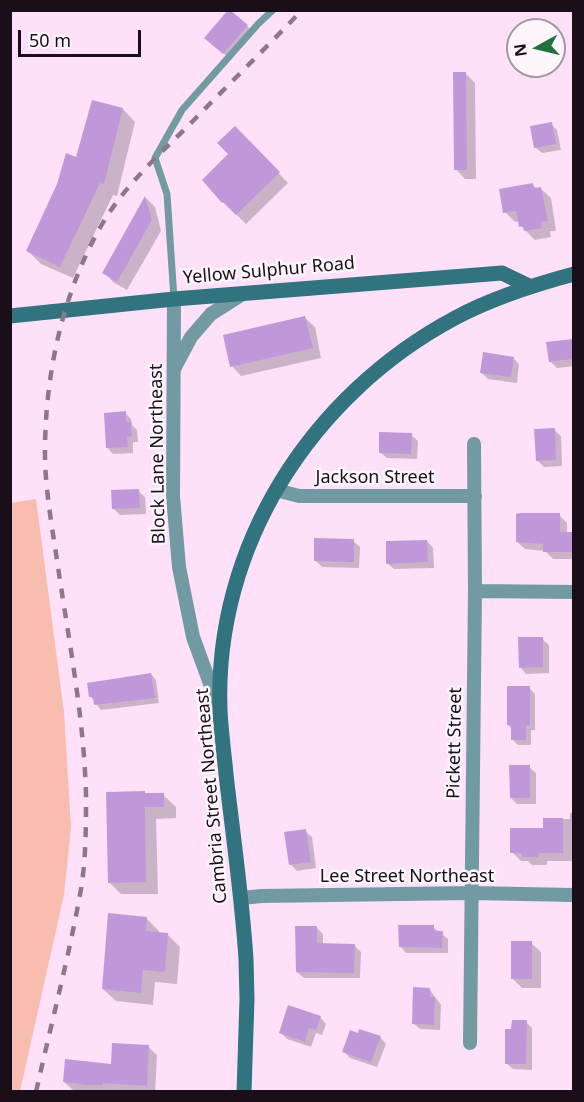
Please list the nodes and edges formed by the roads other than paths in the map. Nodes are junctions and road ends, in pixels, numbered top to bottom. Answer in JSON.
{"nodes":[{"id":1,"x":273,"y":10,"type":"edge"},
{"id":2,"x":573,"y":274,"type":"edge"},
{"id":3,"x":529,"y":286,"type":"junction"},
{"id":4,"x":244,"y":293,"type":"junction"},
{"id":5,"x":174,"y":299,"type":"junction"},
{"id":6,"x":10,"y":316,"type":"edge"},
{"id":7,"x":174,"y":371,"type":"junction"},
{"id":8,"x":474,"y":444,"type":"dead end"},
{"id":9,"x":276,"y":490,"type":"junction"},
{"id":10,"x":475,"y":496,"type":"junction"},
{"id":11,"x":475,"y":591,"type":"junction"},
{"id":12,"x":573,"y":592,"type":"edge"},
{"id":13,"x":220,"y":711,"type":"junction"},
{"id":14,"x":471,"y":893,"type":"junction"},
{"id":15,"x":573,"y":895,"type":"edge"},
{"id":16,"x":241,"y":898,"type":"junction"},
{"id":17,"x":470,"y":1043,"type":"dead end"},
{"id":18,"x":244,"y":1092,"type":"edge"}],
"edges":[{"from":1,"to":5,"type":"lane"},
{"from":2,"to":3,"type":"main road","name":"Cambria Street Northeast"},
{"from":3,"to":4,"type":"main road","name":"Yellow Sulphur Road"},
{"from":3,"to":9,"type":"main road","name":"Cambria Street Northeast"},
{"from":4,"to":5,"type":"main road","name":"Yellow Sulphur Road"},
{"from":4,"to":7,"type":"street"},
{"from":5,"to":6,"type":"main road","name":"Yellow Sulphur Road"},
{"from":5,"to":7,"type":"street","name":"Block Lane Northeast"},
{"from":7,"to":13,"type":"street","name":"Block Lane Northeast"},
{"from":8,"to":10,"type":"street","name":"Pickett Street"},
{"from":9,"to":10,"type":"street","name":"Jackson Street"},
{"from":9,"to":13,"type":"main road","name":"Cambria Street Northeast"},
{"from":10,"to":11,"type":"street","name":"Pickett Street"},
{"from":11,"to":12,"type":"street"},
{"from":11,"to":14,"type":"street","name":"Pickett Street"},
{"from":13,"to":16,"type":"main road","name":"Cambria Street Northeast"},
{"from":14,"to":15,"type":"street","name":"Lee Street Northeast"},
{"from":14,"to":16,"type":"street","name":"Lee Street Northeast"},
{"from":14,"to":17,"type":"street","name":"Pickett Street"},
{"from":16,"to":18,"type":"main road","name":"Cambria Street Northeast"}]}
